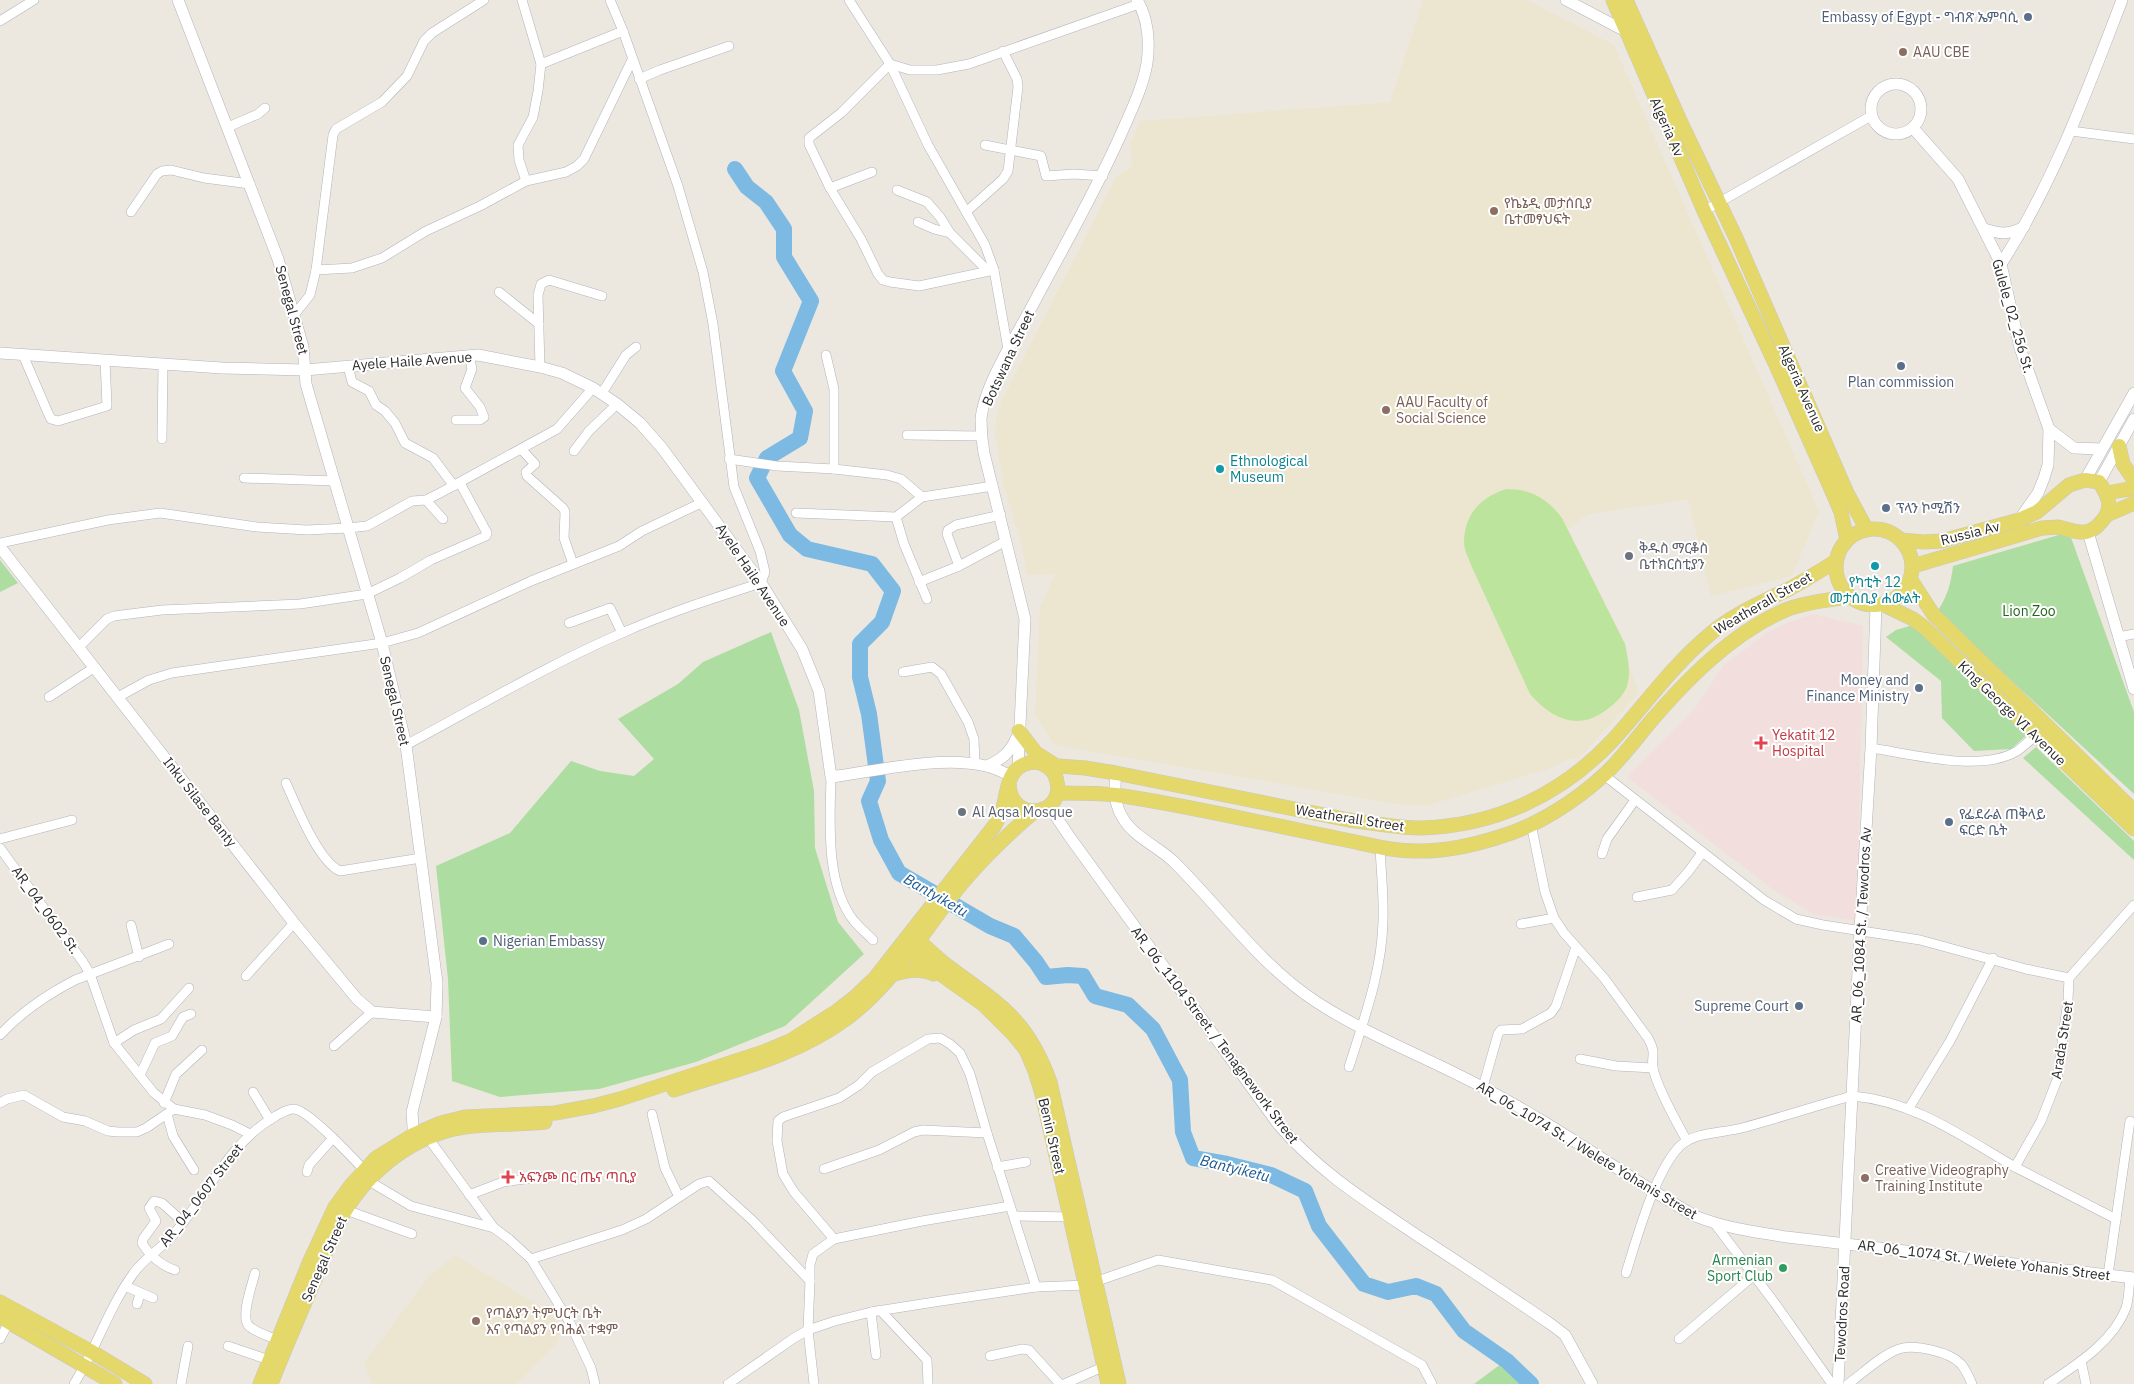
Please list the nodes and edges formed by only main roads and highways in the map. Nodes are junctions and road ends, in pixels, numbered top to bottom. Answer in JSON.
{"nodes":[{"id":1,"x":178,"y":0,"type":"edge"},
{"id":2,"x":1566,"y":0,"type":"edge"},
{"id":3,"x":1613,"y":0,"type":"edge"},
{"id":4,"x":1626,"y":0,"type":"edge"},
{"id":5,"x":2122,"y":0,"type":"edge"},
{"id":6,"x":1138,"y":2,"type":"edge"},
{"id":7,"x":1625,"y":31,"type":"junction"},
{"id":8,"x":1643,"y":40,"type":"junction"},
{"id":9,"x":1913,"y":128,"type":"junction"},
{"id":10,"x":2025,"y":226,"type":"junction"},
{"id":11,"x":1984,"y":229,"type":"junction"},
{"id":12,"x":1739,"y":245,"type":"joint"},
{"id":13,"x":1724,"y":254,"type":"joint"},
{"id":14,"x":2001,"y":264,"type":"junction"},
{"id":15,"x":0,"y":353,"type":"edge"},
{"id":16,"x":305,"y":370,"type":"junction"},
{"id":17,"x":2134,"y":393,"type":"edge"},
{"id":18,"x":2134,"y":419,"type":"edge"},
{"id":19,"x":1820,"y":429,"type":"junction"},
{"id":20,"x":2049,"y":429,"type":"junction"},
{"id":21,"x":1807,"y":435,"type":"junction"},
{"id":22,"x":2119,"y":446,"type":"junction"},
{"id":23,"x":2102,"y":449,"type":"junction"},
{"id":24,"x":2085,"y":480,"type":"junction"},
{"id":25,"x":2134,"y":480,"type":"edge"},
{"id":26,"x":2103,"y":488,"type":"junction"},
{"id":27,"x":2134,"y":488,"type":"edge"},
{"id":28,"x":2134,"y":503,"type":"edge"},
{"id":29,"x":2109,"y":514,"type":"junction"},
{"id":30,"x":2019,"y":520,"type":"junction"},
{"id":31,"x":1868,"y":530,"type":"junction"},
{"id":32,"x":2088,"y":532,"type":"junction"},
{"id":33,"x":1847,"y":540,"type":"junction"},
{"id":34,"x":1901,"y":540,"type":"junction"},
{"id":35,"x":0,"y":547,"type":"edge"},
{"id":36,"x":1836,"y":561,"type":"junction"},
{"id":37,"x":1913,"y":566,"type":"junction"},
{"id":38,"x":1911,"y":580,"type":"junction"},
{"id":39,"x":1849,"y":597,"type":"junction"},
{"id":40,"x":1880,"y":605,"type":"junction"},
{"id":41,"x":1709,"y":634,"type":"junction"},
{"id":42,"x":1721,"y":650,"type":"junction"},
{"id":43,"x":2134,"y":689,"type":"edge"},
{"id":44,"x":1019,"y":731,"type":"junction"},
{"id":45,"x":2066,"y":755,"type":"junction"},
{"id":46,"x":987,"y":766,"type":"junction"},
{"id":47,"x":1051,"y":766,"type":"junction"},
{"id":48,"x":1116,"y":773,"type":"junction"},
{"id":49,"x":1013,"y":776,"type":"junction"},
{"id":50,"x":1058,"y":792,"type":"junction"},
{"id":51,"x":1114,"y":795,"type":"junction"},
{"id":52,"x":1049,"y":806,"type":"junction"},
{"id":53,"x":2134,"y":811,"type":"edge"},
{"id":54,"x":1035,"y":812,"type":"junction"},
{"id":55,"x":2134,"y":830,"type":"edge"},
{"id":56,"x":959,"y":878,"type":"junction"},
{"id":57,"x":930,"y":920,"type":"junction"},
{"id":58,"x":915,"y":937,"type":"junction"},
{"id":59,"x":905,"y":950,"type":"junction"},
{"id":60,"x":943,"y":962,"type":"junction"},
{"id":61,"x":891,"y":976,"type":"junction"},
{"id":62,"x":944,"y":978,"type":"junction"},
{"id":63,"x":436,"y":1017,"type":"junction"},
{"id":64,"x":594,"y":1111,"type":"junction"},
{"id":65,"x":420,"y":1137,"type":"junction"},
{"id":66,"x":367,"y":1175,"type":"junction"},
{"id":67,"x":1076,"y":1216,"type":"junction"},
{"id":68,"x":1845,"y":1244,"type":"junction"},
{"id":69,"x":2132,"y":1277,"type":"edge"},
{"id":70,"x":1091,"y":1283,"type":"junction"},
{"id":71,"x":0,"y":1302,"type":"edge"},
{"id":72,"x":5,"y":1320,"type":"edge"},
{"id":73,"x":115,"y":1384,"type":"edge"},
{"id":74,"x":145,"y":1384,"type":"edge"},
{"id":75,"x":260,"y":1384,"type":"edge"},
{"id":76,"x":271,"y":1384,"type":"edge"},
{"id":77,"x":1108,"y":1384,"type":"edge"},
{"id":78,"x":1119,"y":1384,"type":"edge"},
{"id":79,"x":1592,"y":1384,"type":"edge"},
{"id":80,"x":1838,"y":1384,"type":"edge"}],
"edges":[{"from":1,"to":16,"type":"main road","name":"Senegal Street"},
{"from":2,"to":7,"type":"main road"},
{"from":3,"to":7,"type":"main road","name":"Algeria Av"},
{"from":4,"to":8,"type":"main road","name":"Algeria Av"},
{"from":5,"to":10,"type":"main road"},
{"from":6,"to":44,"type":"main road","name":"Botswana Street"},
{"from":7,"to":8,"type":"main road"},
{"from":7,"to":13,"type":"main road","name":"Algeria Av"},
{"from":8,"to":12,"type":"main road","name":"Algeria Av"},
{"from":9,"to":9,"type":"main road"},
{"from":9,"to":11,"type":"main road","name":"Gulele_02_256 St."},
{"from":10,"to":11,"type":"main road"},
{"from":10,"to":14,"type":"main road"},
{"from":11,"to":14,"type":"main road","name":"Gulele_02_256 St."},
{"from":12,"to":19,"type":"main road","name":"Algeria Avenue"},
{"from":13,"to":21,"type":"main road","name":"Algeria Avenue"},
{"from":14,"to":20,"type":"main road","name":"Gulele_02_256 St."},
{"from":15,"to":16,"type":"main road","name":"Ayele Haile Avenue"},
{"from":16,"to":46,"type":"main road","name":"Ayele Haile Avenue"},
{"from":16,"to":63,"type":"main road","name":"Senegal Street"},
{"from":17,"to":23,"type":"main road"},
{"from":18,"to":22,"type":"main road"},
{"from":19,"to":21,"type":"main road"},
{"from":19,"to":31,"type":"main road","name":"Algeria Avenue"},
{"from":20,"to":23,"type":"main road"},
{"from":20,"to":30,"type":"main road","name":"Gulele_02_256 St."},
{"from":21,"to":33,"type":"main road","name":"Algeria Avenue"},
{"from":22,"to":25,"type":"main road"},
{"from":22,"to":26,"type":"main road"},
{"from":23,"to":24,"type":"main road"},
{"from":24,"to":26,"type":"main road"},
{"from":24,"to":30,"type":"main road","name":"Russia Av"},
{"from":26,"to":27,"type":"main road"},
{"from":26,"to":29,"type":"main road"},
{"from":28,"to":29,"type":"main road"},
{"from":29,"to":32,"type":"main road"},
{"from":30,"to":34,"type":"main road","name":"Russia Av"},
{"from":31,"to":33,"type":"main road"},
{"from":31,"to":34,"type":"main road"},
{"from":32,"to":37,"type":"main road","name":"Russia Av"},
{"from":32,"to":43,"type":"main road"},
{"from":33,"to":36,"type":"main road"},
{"from":34,"to":37,"type":"main road"},
{"from":35,"to":63,"type":"main road","name":"Inku Silase Banty"},
{"from":36,"to":39,"type":"main road"},
{"from":36,"to":41,"type":"main road","name":"Weatherall Street"},
{"from":37,"to":38,"type":"main road"},
{"from":38,"to":40,"type":"main road"},
{"from":38,"to":45,"type":"main road","name":"King George VI Avenue"},
{"from":39,"to":40,"type":"main road"},
{"from":39,"to":42,"type":"main road"},
{"from":40,"to":45,"type":"main road","name":"King George VI Avenue"},
{"from":40,"to":68,"type":"main road","name":"AR_06_1084 St. / Tewodros Av"},
{"from":41,"to":42,"type":"main road"},
{"from":41,"to":48,"type":"main road","name":"Weatherall Street"},
{"from":42,"to":51,"type":"main road"},
{"from":44,"to":46,"type":"main road"},
{"from":44,"to":47,"type":"main road"},
{"from":44,"to":49,"type":"main road","name":"Botswana Street"},
{"from":45,"to":53,"type":"main road","name":"King George VI Avenue"},
{"from":45,"to":55,"type":"main road","name":"King George VI Avenue"},
{"from":46,"to":49,"type":"main road"},
{"from":47,"to":48,"type":"main road","name":"Weatherall Street"},
{"from":47,"to":49,"type":"main road"},
{"from":47,"to":50,"type":"main road"},
{"from":48,"to":51,"type":"main road"},
{"from":49,"to":54,"type":"main road"},
{"from":49,"to":56,"type":"main road"},
{"from":50,"to":51,"type":"main road"},
{"from":50,"to":52,"type":"main road"},
{"from":51,"to":68,"type":"main road","name":"AR_06_1074 St. / Welete Yohanis Street"},
{"from":52,"to":54,"type":"main road"},
{"from":52,"to":79,"type":"main road","name":"AR_06_1104 Street. / Tenagnework Street"},
{"from":54,"to":56,"type":"main road"},
{"from":56,"to":57,"type":"main road"},
{"from":57,"to":58,"type":"main road"},
{"from":57,"to":60,"type":"main road"},
{"from":58,"to":59,"type":"main road"},
{"from":58,"to":60,"type":"main road","name":"Benin Street"},
{"from":59,"to":61,"type":"main road"},
{"from":59,"to":62,"type":"main road","name":"Benin Street"},
{"from":59,"to":64,"type":"main road"},
{"from":60,"to":67,"type":"main road","name":"Benin Street"},
{"from":61,"to":62,"type":"main road"},
{"from":61,"to":64,"type":"main road"},
{"from":62,"to":67,"type":"main road","name":"Benin Street"},
{"from":63,"to":65,"type":"main road","name":"Senegal Street"},
{"from":64,"to":65,"type":"main road"},
{"from":65,"to":66,"type":"main road","name":"Senegal Street"},
{"from":66,"to":75,"type":"main road","name":"Senegal Street"},
{"from":66,"to":76,"type":"main road","name":"Senegal Street"},
{"from":67,"to":70,"type":"main road","name":"Benin Street"},
{"from":68,"to":69,"type":"main road","name":"AR_06_1074 St. / Welete Yohanis Street"},
{"from":68,"to":80,"type":"main road","name":"Tewodros Road"},
{"from":70,"to":77,"type":"main road","name":"Benin Street"},
{"from":70,"to":78,"type":"main road","name":"Benin Street"},
{"from":71,"to":74,"type":"main road"},
{"from":72,"to":73,"type":"main road"}]}
